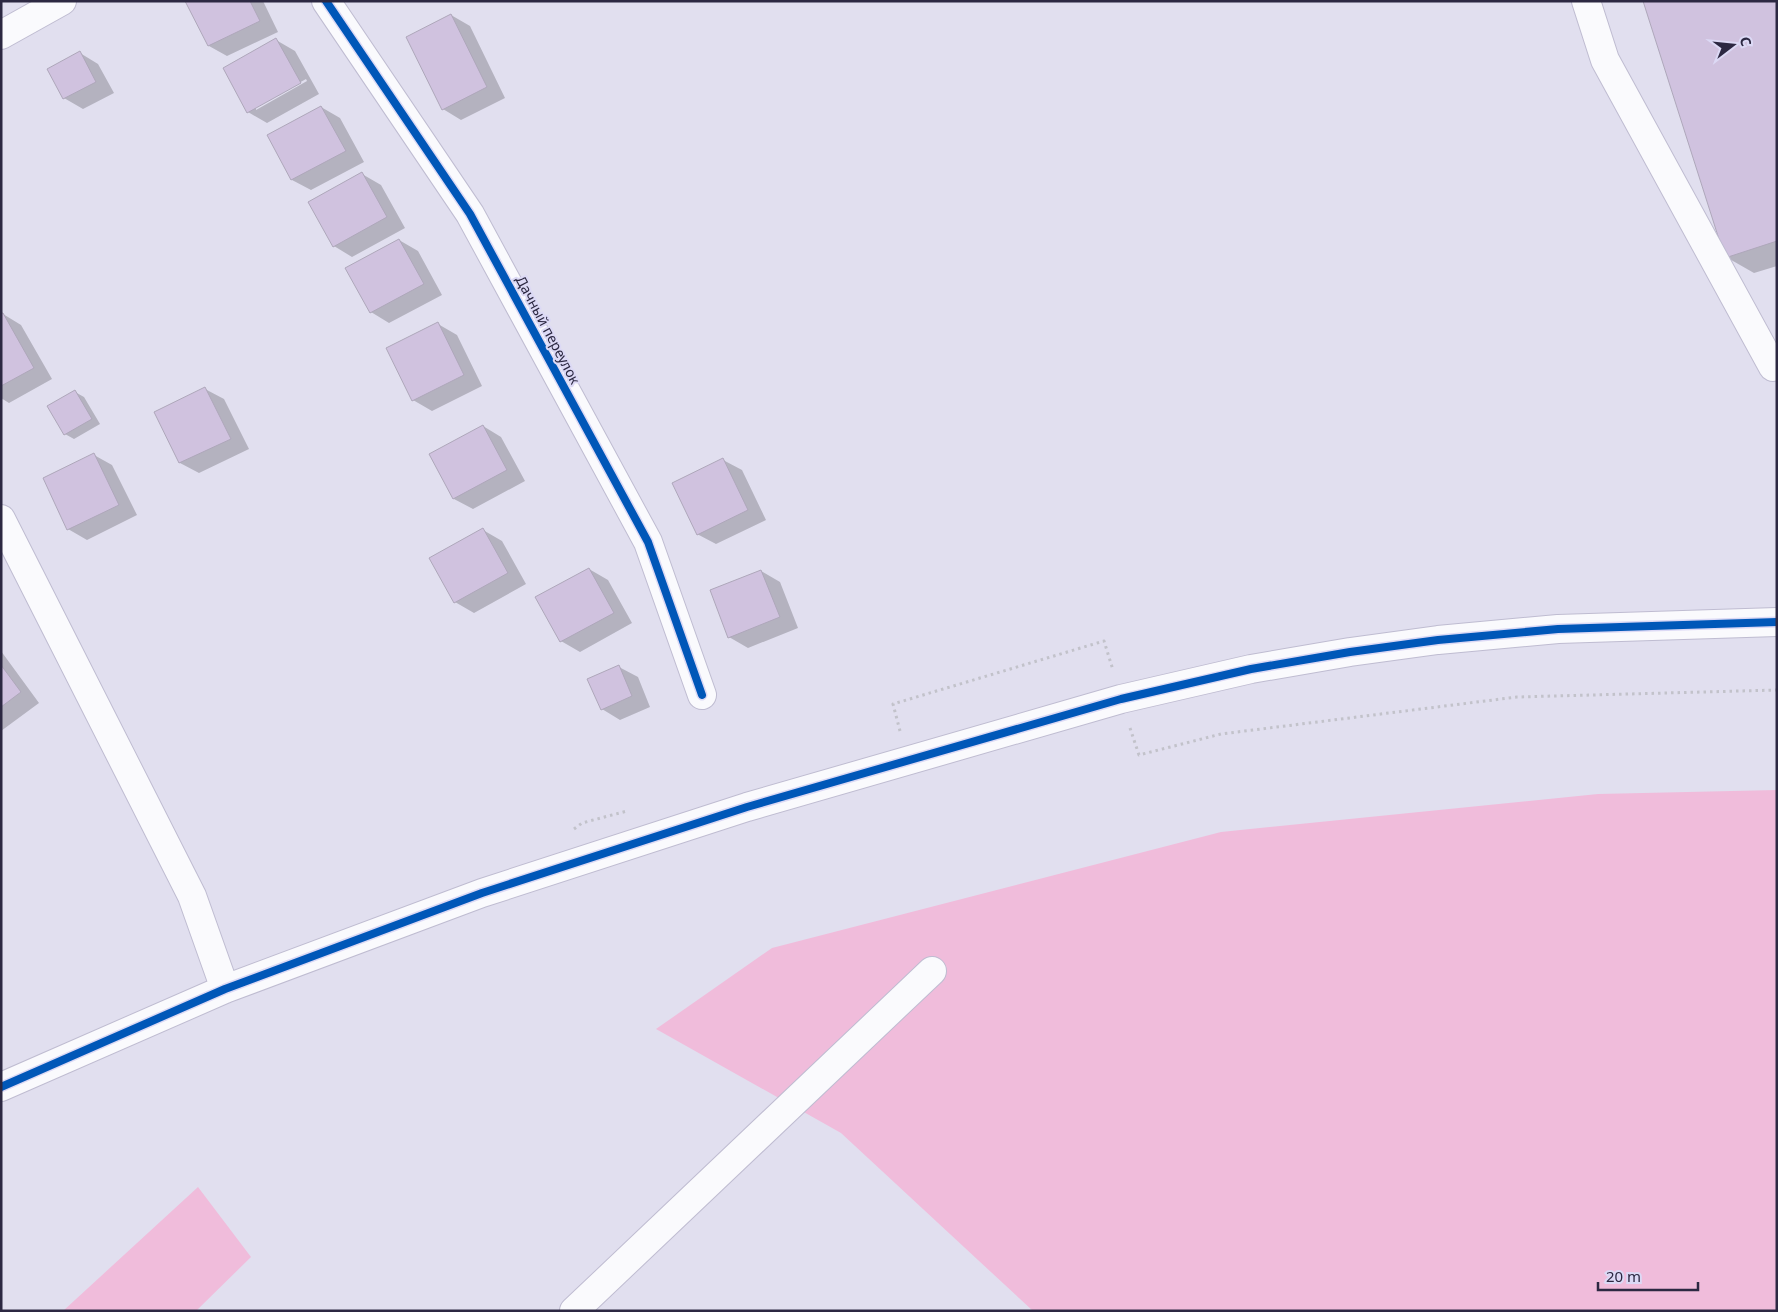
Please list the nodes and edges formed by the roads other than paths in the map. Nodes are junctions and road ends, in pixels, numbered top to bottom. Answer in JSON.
{"nodes":[{"id":1,"x":62,"y":1,"type":"edge"},
{"id":2,"x":326,"y":1,"type":"edge"},
{"id":3,"x":1586,"y":1,"type":"edge"},
{"id":4,"x":1,"y":35,"type":"edge"},
{"id":5,"x":1777,"y":366,"type":"edge"},
{"id":6,"x":1,"y":519,"type":"edge"},
{"id":7,"x":1777,"y":622,"type":"edge"},
{"id":8,"x":702,"y":695,"type":"dead end"},
{"id":9,"x":932,"y":972,"type":"dead end"},
{"id":10,"x":225,"y":989,"type":"junction"},
{"id":11,"x":1,"y":1087,"type":"edge"},
{"id":12,"x":574,"y":1311,"type":"edge"}],
"edges":[{"from":1,"to":4,"type":"street"},
{"from":2,"to":8,"type":"street","name":"Дачный переулок"},
{"from":3,"to":5,"type":"street"},
{"from":6,"to":10,"type":"street"},
{"from":7,"to":10,"type":"street"},
{"from":9,"to":12,"type":"street"},
{"from":10,"to":11,"type":"street"}]}
